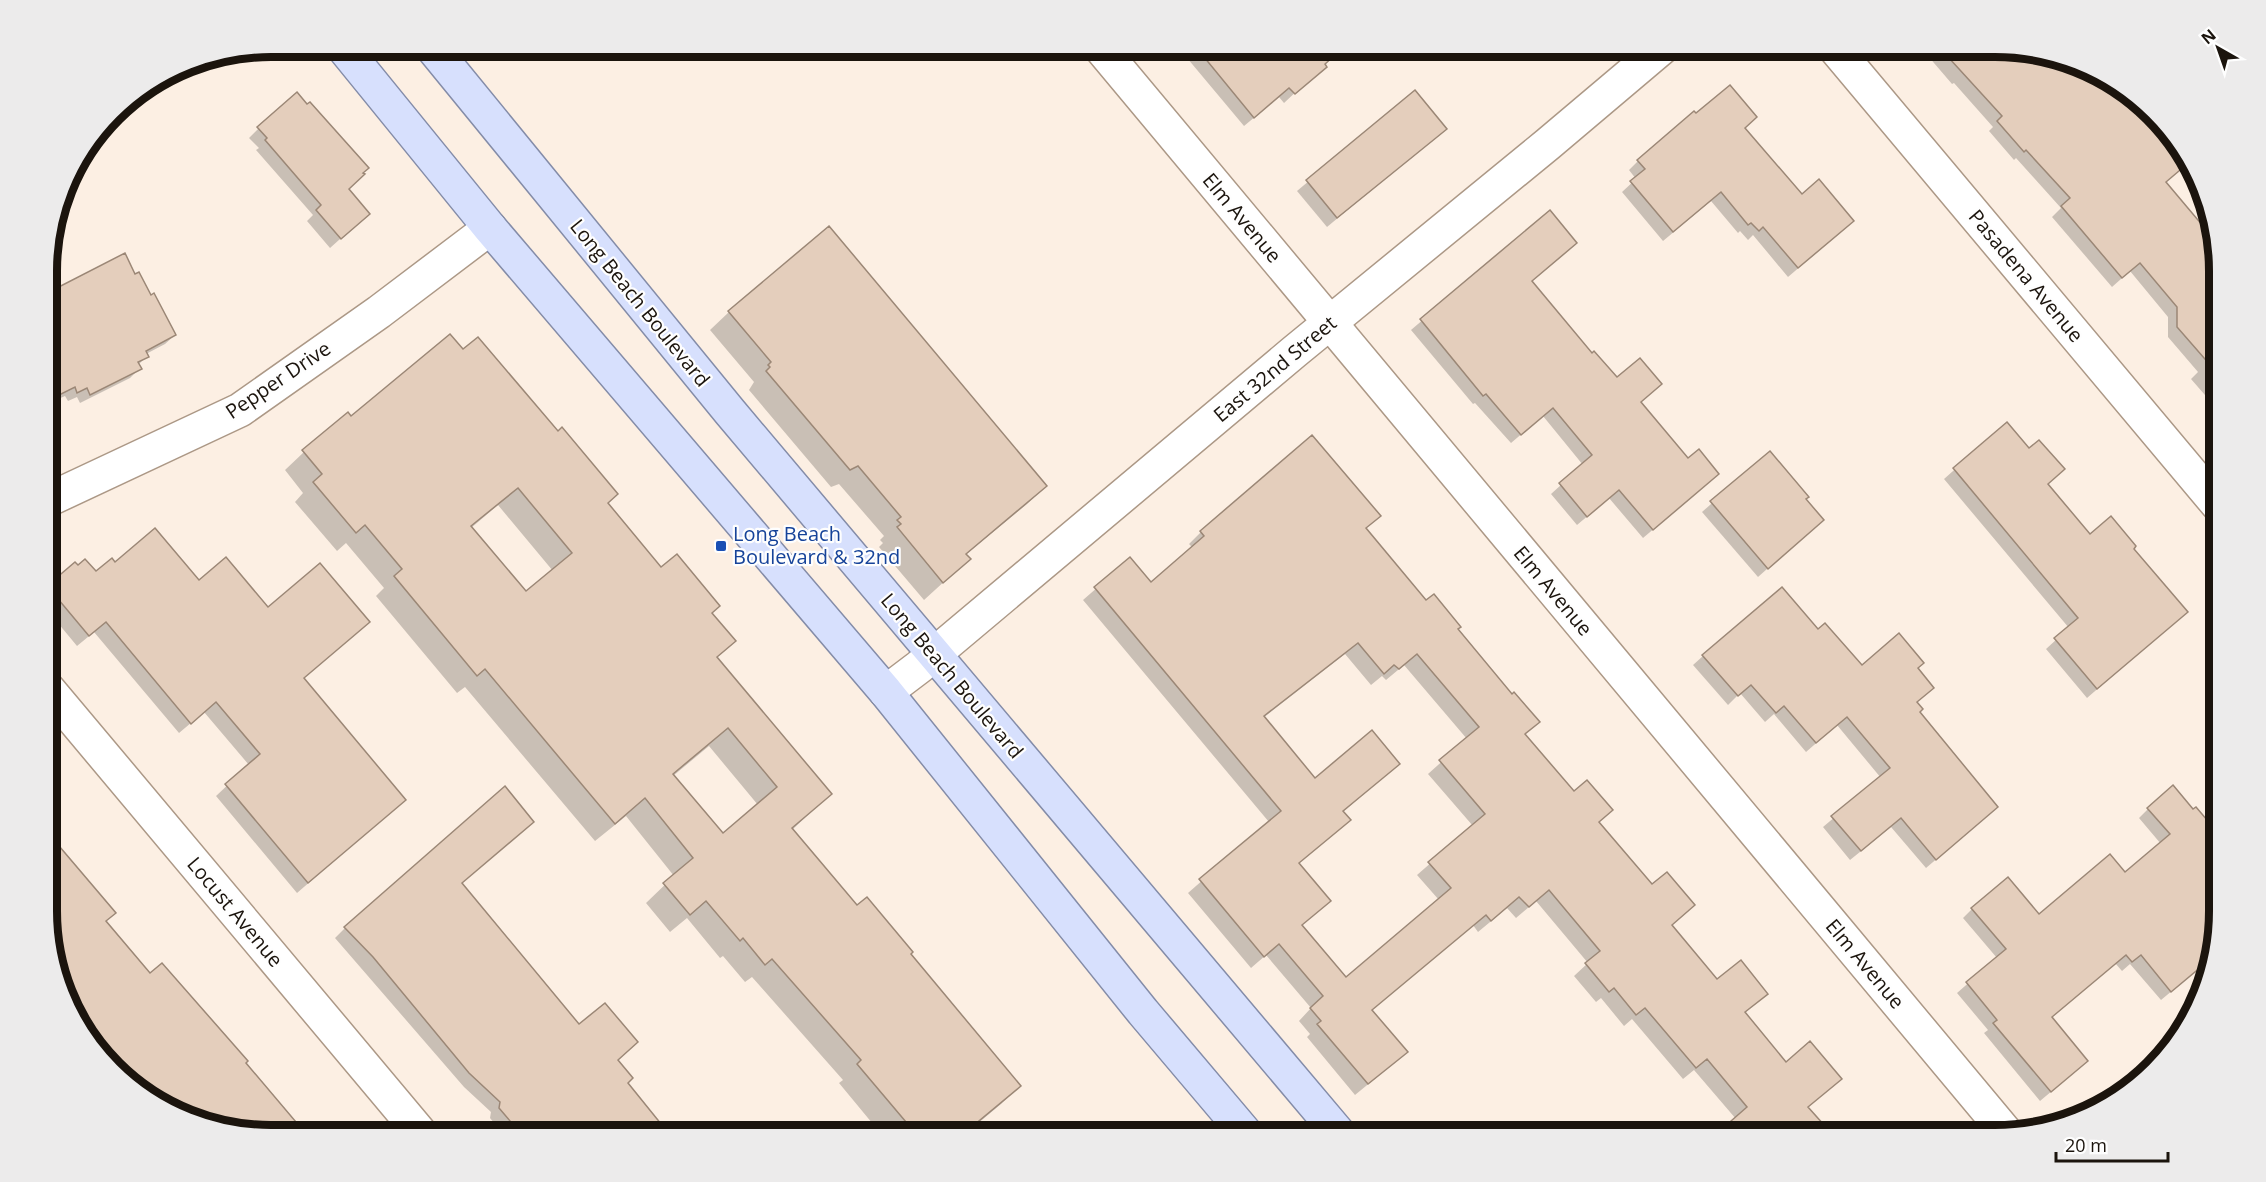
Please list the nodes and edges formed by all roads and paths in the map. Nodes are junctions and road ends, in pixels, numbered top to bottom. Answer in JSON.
{"nodes":[{"id":1,"x":351,"y":57,"type":"edge"},
{"id":2,"x":440,"y":57,"type":"edge"},
{"id":3,"x":1108,"y":57,"type":"edge"},
{"id":4,"x":1651,"y":57,"type":"edge"},
{"id":5,"x":1842,"y":57,"type":"edge"},
{"id":6,"x":490,"y":228,"type":"junction"},
{"id":7,"x":1330,"y":323,"type":"junction"},
{"id":8,"x":2209,"y":494,"type":"edge"},
{"id":9,"x":57,"y":496,"type":"edge"},
{"id":10,"x":934,"y":655,"type":"junction"},
{"id":11,"x":886,"y":692,"type":"junction"},
{"id":12,"x":57,"y":700,"type":"edge"},
{"id":13,"x":413,"y":1125,"type":"edge"},
{"id":14,"x":1239,"y":1125,"type":"edge"},
{"id":15,"x":1332,"y":1125,"type":"edge"},
{"id":16,"x":2000,"y":1125,"type":"edge"}],
"edges":[{"from":1,"to":6,"type":"main road"},
{"from":2,"to":10,"type":"main road","name":"Long Beach Boulevard"},
{"from":3,"to":7,"type":"street","name":"Elm Avenue"},
{"from":4,"to":7,"type":"street","name":"East 32nd Street"},
{"from":5,"to":8,"type":"street","name":"Pasadena Avenue"},
{"from":6,"to":9,"type":"street","name":"Pepper Drive"},
{"from":6,"to":11,"type":"main road"},
{"from":7,"to":10,"type":"street","name":"East 32nd Street"},
{"from":7,"to":16,"type":"street","name":"Elm Avenue"},
{"from":10,"to":11,"type":"street","name":"East 32nd Street"},
{"from":10,"to":15,"type":"main road","name":"Long Beach Boulevard"},
{"from":11,"to":14,"type":"main road"},
{"from":12,"to":13,"type":"street","name":"Locust Avenue"}]}
